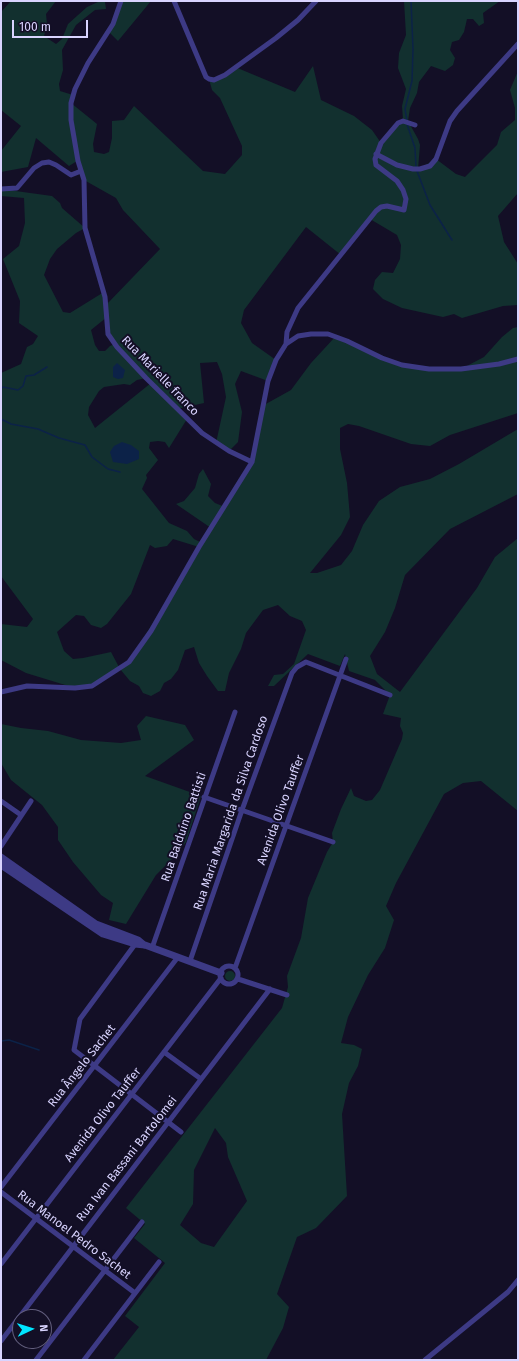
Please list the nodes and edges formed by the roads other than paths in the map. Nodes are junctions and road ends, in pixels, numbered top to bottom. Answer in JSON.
{"nodes":[{"id":1,"x":121,"y":1,"type":"edge"},
{"id":2,"x":174,"y":1,"type":"edge"},
{"id":3,"x":316,"y":1,"type":"edge"},
{"id":4,"x":518,"y":44,"type":"edge"},
{"id":5,"x":415,"y":125,"type":"dead end"},
{"id":6,"x":376,"y":154,"type":"junction"},
{"id":7,"x":81,"y":171,"type":"junction"},
{"id":8,"x":1,"y":189,"type":"edge"},
{"id":9,"x":286,"y":344,"type":"junction"},
{"id":10,"x":518,"y":358,"type":"edge"},
{"id":11,"x":252,"y":462,"type":"junction"},
{"id":12,"x":346,"y":659,"type":"dead end"},
{"id":13,"x":340,"y":674,"type":"junction"},
{"id":14,"x":1,"y":692,"type":"edge"},
{"id":15,"x":390,"y":695,"type":"dead end"},
{"id":16,"x":235,"y":712,"type":"dead end"},
{"id":17,"x":204,"y":797,"type":"junction"},
{"id":18,"x":1,"y":801,"type":"edge"},
{"id":19,"x":31,"y":801,"type":"dead end"},
{"id":20,"x":242,"y":810,"type":"junction"},
{"id":21,"x":21,"y":815,"type":"junction"},
{"id":22,"x":286,"y":826,"type":"junction"},
{"id":23,"x":333,"y":842,"type":"dead end"},
{"id":24,"x":1,"y":846,"type":"edge"},
{"id":25,"x":1,"y":858,"type":"edge"},
{"id":26,"x":1,"y":864,"type":"edge"},
{"id":27,"x":18,"y":873,"type":"junction"},
{"id":28,"x":137,"y":942,"type":"junction"},
{"id":29,"x":152,"y":948,"type":"junction"},
{"id":30,"x":178,"y":957,"type":"junction"},
{"id":31,"x":190,"y":961,"type":"junction"},
{"id":32,"x":235,"y":968,"type":"junction"},
{"id":33,"x":221,"y":975,"type":"junction"},
{"id":34,"x":238,"y":978,"type":"junction"},
{"id":35,"x":270,"y":989,"type":"junction"},
{"id":36,"x":286,"y":995,"type":"dead end"},
{"id":37,"x":164,"y":1052,"type":"junction"},
{"id":38,"x":94,"y":1066,"type":"junction"},
{"id":39,"x":201,"y":1079,"type":"junction"},
{"id":40,"x":132,"y":1094,"type":"junction"},
{"id":41,"x":168,"y":1122,"type":"junction"},
{"id":42,"x":181,"y":1132,"type":"dead end"},
{"id":43,"x":1,"y":1187,"type":"edge"},
{"id":44,"x":1,"y":1192,"type":"edge"},
{"id":45,"x":36,"y":1218,"type":"junction"},
{"id":46,"x":142,"y":1222,"type":"dead end"},
{"id":47,"x":73,"y":1246,"type":"junction"},
{"id":48,"x":159,"y":1262,"type":"dead end"},
{"id":49,"x":1,"y":1264,"type":"edge"},
{"id":50,"x":105,"y":1270,"type":"junction"},
{"id":51,"x":518,"y":1280,"type":"edge"},
{"id":52,"x":135,"y":1293,"type":"junction"},
{"id":53,"x":1,"y":1340,"type":"edge"},
{"id":54,"x":36,"y":1360,"type":"edge"},
{"id":55,"x":84,"y":1360,"type":"edge"},
{"id":56,"x":425,"y":1360,"type":"edge"}],
"edges":[{"from":1,"to":7,"type":"street","name":"Rua Marielle franco"},
{"from":2,"to":3,"type":"street"},
{"from":4,"to":6,"type":"street"},
{"from":5,"to":6,"type":"street"},
{"from":6,"to":9,"type":"street"},
{"from":7,"to":8,"type":"street"},
{"from":7,"to":11,"type":"street","name":"Rua Marielle franco"},
{"from":9,"to":10,"type":"street"},
{"from":9,"to":11,"type":"street"},
{"from":11,"to":14,"type":"street"},
{"from":12,"to":13,"type":"street","name":"Avenida Olivo Tauffer"},
{"from":13,"to":15,"type":"street"},
{"from":13,"to":20,"type":"street","name":"Rua Maria Margarida da Silva Cardoso"},
{"from":13,"to":22,"type":"street","name":"Avenida Olivo Tauffer"},
{"from":16,"to":17,"type":"street","name":"Rua Balduíno Battisti"},
{"from":17,"to":20,"type":"street"},
{"from":17,"to":29,"type":"street","name":"Rua Balduíno Battisti"},
{"from":18,"to":21,"type":"street"},
{"from":19,"to":21,"type":"street"},
{"from":20,"to":22,"type":"street"},
{"from":20,"to":31,"type":"street","name":"Rua Maria Margarida da Silva Cardoso"},
{"from":21,"to":24,"type":"street"},
{"from":22,"to":23,"type":"street"},
{"from":22,"to":32,"type":"street","name":"Avenida Olivo Tauffer"},
{"from":25,"to":27,"type":"street"},
{"from":26,"to":27,"type":"street"},
{"from":27,"to":28,"type":"street"},
{"from":28,"to":29,"type":"street"},
{"from":28,"to":38,"type":"street"},
{"from":29,"to":30,"type":"street"},
{"from":30,"to":31,"type":"street"},
{"from":30,"to":38,"type":"street","name":"Rua Ângelo Sachet"},
{"from":31,"to":33,"type":"street"},
{"from":32,"to":33,"type":"street"},
{"from":32,"to":34,"type":"street"},
{"from":33,"to":34,"type":"street"},
{"from":33,"to":37,"type":"street","name":"Avenida Olivo Tauffer"},
{"from":34,"to":35,"type":"street"},
{"from":35,"to":36,"type":"street"},
{"from":35,"to":39,"type":"street","name":"Rua Ivan Bassani Bartolomei"},
{"from":37,"to":39,"type":"street"},
{"from":37,"to":40,"type":"street","name":"Avenida Olivo Tauffer"},
{"from":38,"to":40,"type":"street"},
{"from":38,"to":43,"type":"street","name":"Rua Ângelo Sachet"},
{"from":39,"to":41,"type":"street","name":"Rua Ivan Bassani Bartolomei"},
{"from":40,"to":41,"type":"street"},
{"from":40,"to":45,"type":"street","name":"Avenida Olivo Tauffer"},
{"from":41,"to":42,"type":"street"},
{"from":41,"to":47,"type":"street","name":"Rua Ivan Bassani Bartolomei"},
{"from":44,"to":45,"type":"street","name":"Rua Manoel Pedro Sachet"},
{"from":45,"to":47,"type":"street","name":"Rua Manoel Pedro Sachet"},
{"from":45,"to":49,"type":"street","name":"Avenida Olivo Tauffer"},
{"from":46,"to":50,"type":"street"},
{"from":47,"to":50,"type":"street","name":"Rua Manoel Pedro Sachet"},
{"from":47,"to":53,"type":"street","name":"Rua Ivan Bassani Bartolomei"},
{"from":48,"to":52,"type":"street"},
{"from":50,"to":52,"type":"street","name":"Rua Manoel Pedro Sachet"},
{"from":50,"to":54,"type":"street"},
{"from":51,"to":56,"type":"street"},
{"from":52,"to":55,"type":"street"}]}
